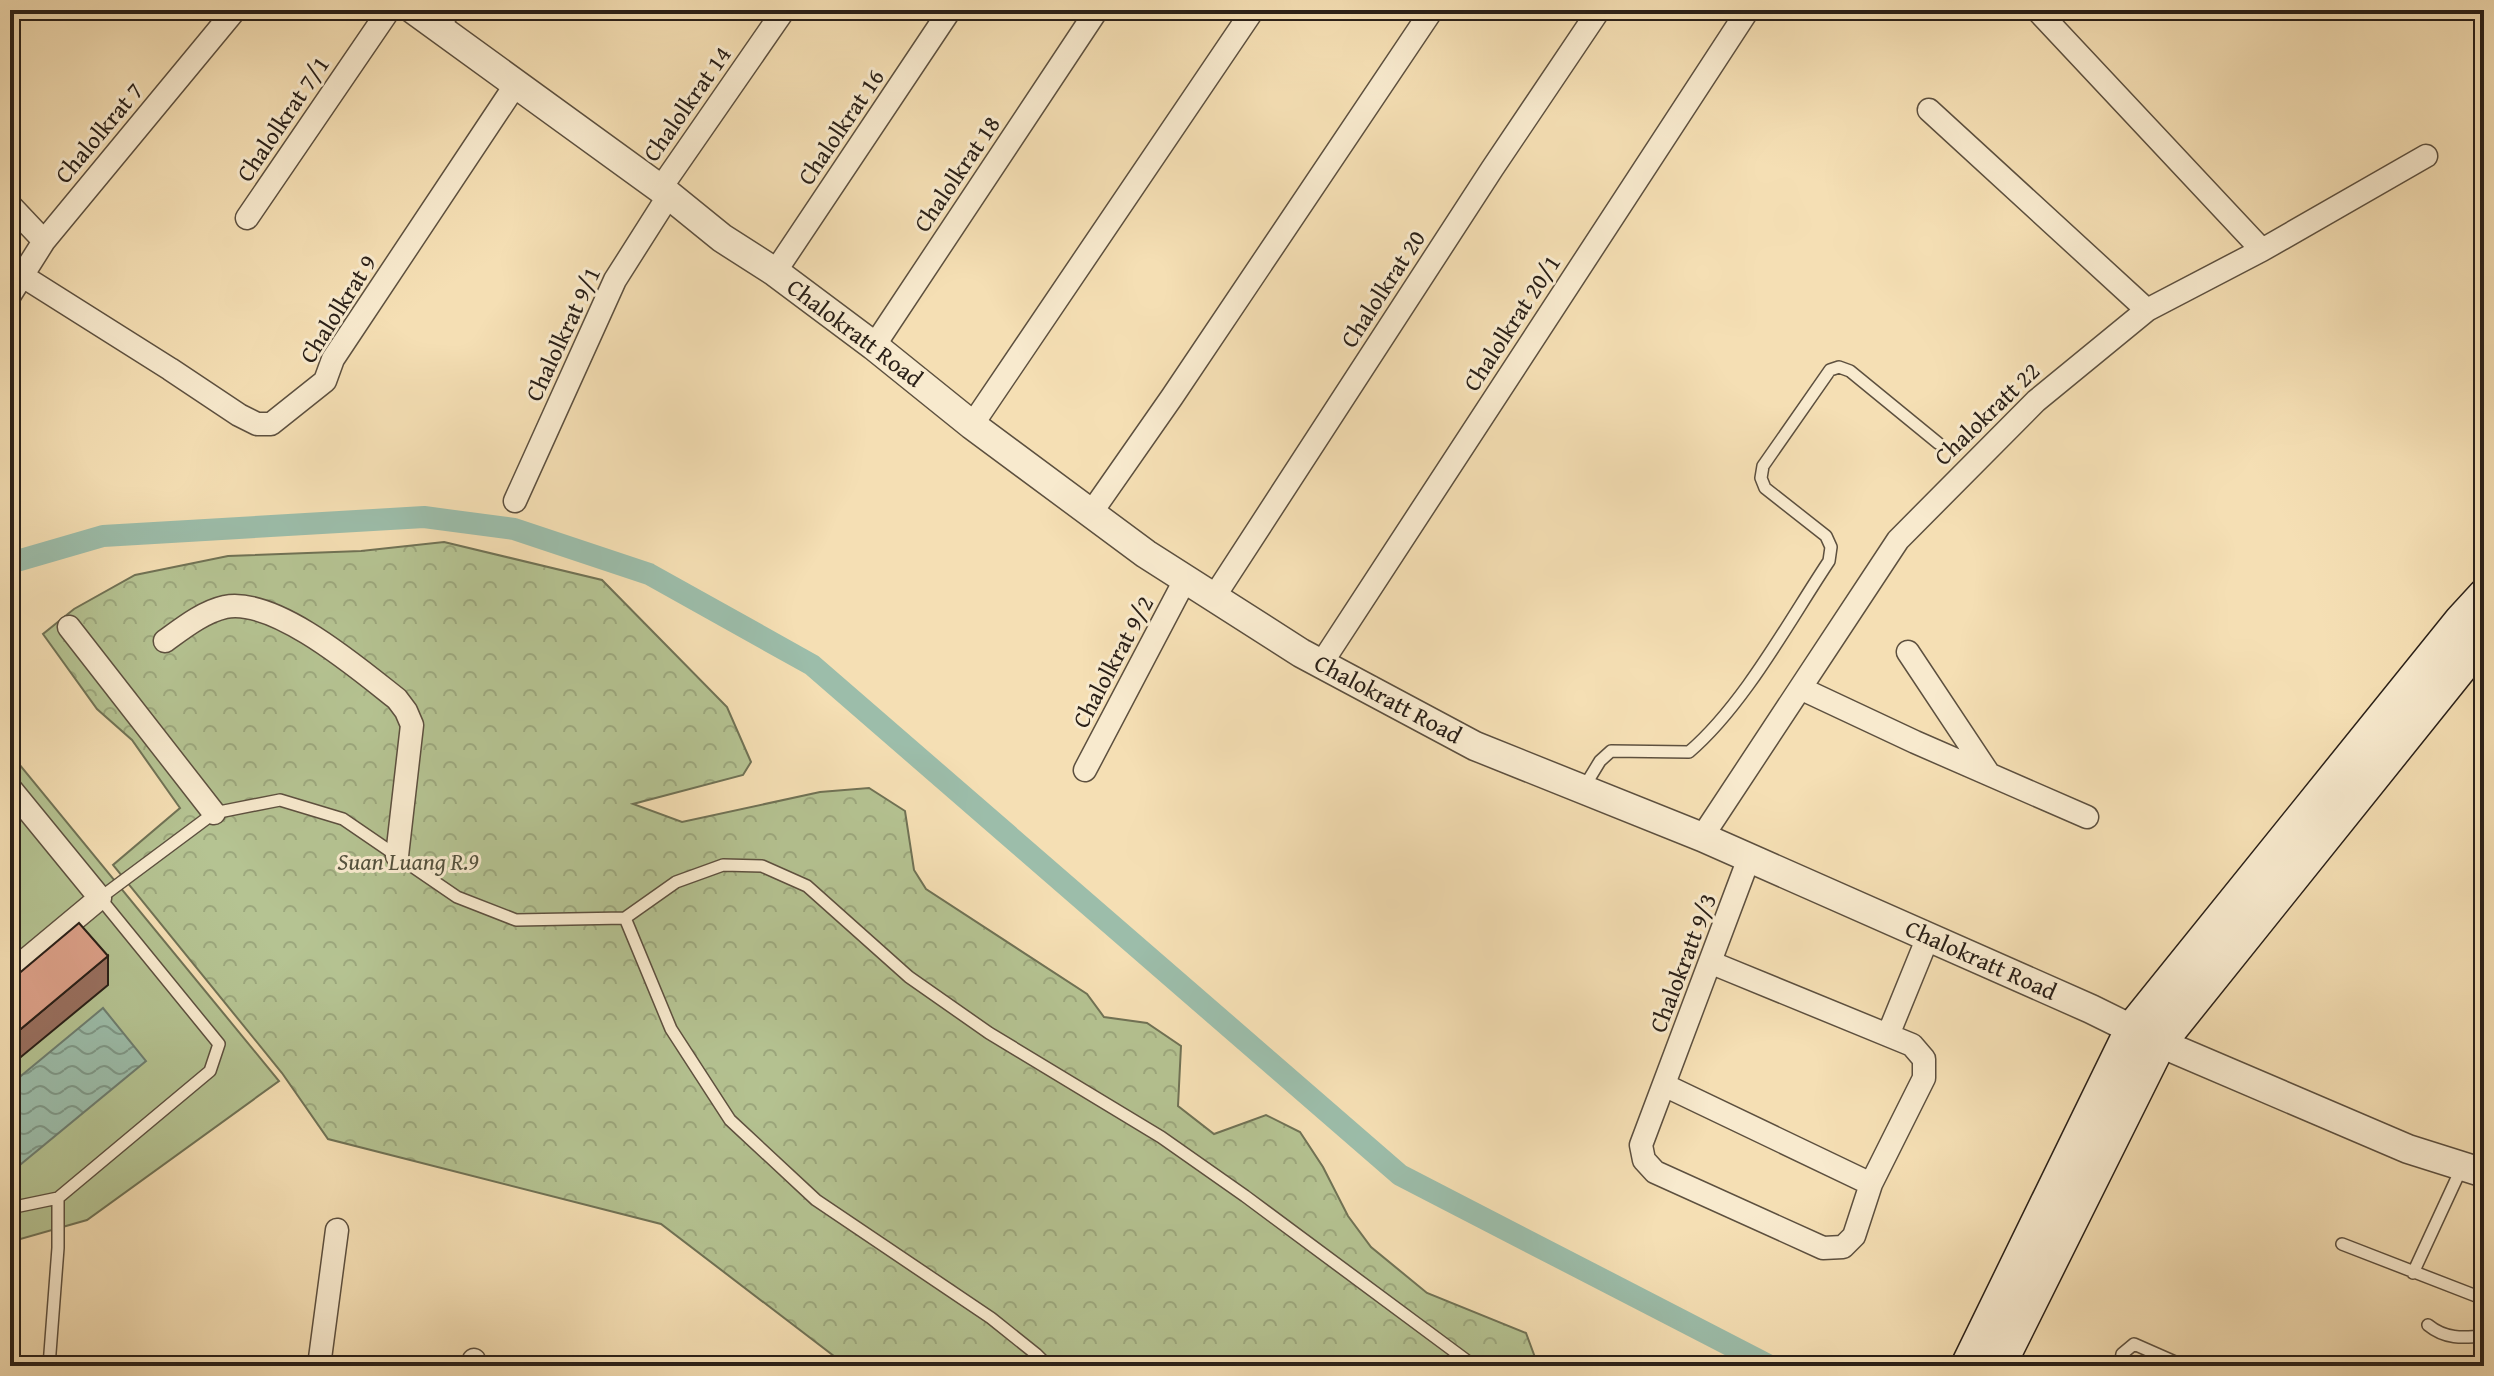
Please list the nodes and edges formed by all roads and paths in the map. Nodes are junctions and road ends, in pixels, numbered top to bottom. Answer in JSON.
{"nodes":[{"id":1,"x":235,"y":10,"type":"edge"},
{"id":2,"x":389,"y":10,"type":"edge"},
{"id":3,"x":414,"y":10,"type":"edge"},
{"id":4,"x":784,"y":10,"type":"edge"},
{"id":5,"x":950,"y":10,"type":"edge"},
{"id":6,"x":1097,"y":10,"type":"edge"},
{"id":7,"x":1253,"y":10,"type":"edge"},
{"id":8,"x":1432,"y":10,"type":"edge"},
{"id":9,"x":1599,"y":10,"type":"edge"},
{"id":10,"x":1748,"y":10,"type":"edge"},
{"id":11,"x":2037,"y":10,"type":"edge"},
{"id":12,"x":443,"y":19,"type":"edge"},
{"id":13,"x":516,"y":84,"type":"junction"},
{"id":14,"x":1929,"y":110,"type":"dead end"},
{"id":15,"x":2426,"y":156,"type":"dead end"},
{"id":16,"x":664,"y":192,"type":"junction"},
{"id":17,"x":10,"y":205,"type":"edge"},
{"id":18,"x":247,"y":218,"type":"dead end"},
{"id":19,"x":44,"y":241,"type":"junction"},
{"id":20,"x":2262,"y":250,"type":"junction"},
{"id":21,"x":775,"y":272,"type":"junction"},
{"id":22,"x":16,"y":285,"type":"edge"},
{"id":23,"x":2147,"y":310,"type":"junction"},
{"id":24,"x":874,"y":346,"type":"junction"},
{"id":25,"x":972,"y":425,"type":"junction"},
{"id":26,"x":1938,"y":443,"type":"dead end"},
{"id":27,"x":515,"y":501,"type":"dead end"},
{"id":28,"x":1091,"y":513,"type":"junction"},
{"id":29,"x":1186,"y":578,"type":"junction"},
{"id":30,"x":2484,"y":595,"type":"edge"},
{"id":31,"x":1214,"y":597,"type":"junction"},
{"id":32,"x":69,"y":627,"type":"dead end"},
{"id":33,"x":2484,"y":639,"type":"edge"},
{"id":34,"x":165,"y":641,"type":"dead end"},
{"id":35,"x":1908,"y":652,"type":"dead end"},
{"id":36,"x":1321,"y":664,"type":"junction"},
{"id":37,"x":1802,"y":689,"type":"junction"},
{"id":38,"x":1085,"y":770,"type":"dead end"},
{"id":39,"x":1989,"y":775,"type":"junction"},
{"id":40,"x":10,"y":788,"type":"edge"},
{"id":41,"x":1583,"y":789,"type":"junction"},
{"id":42,"x":214,"y":813,"type":"junction"},
{"id":43,"x":2087,"y":817,"type":"dead end"},
{"id":44,"x":1702,"y":837,"type":"junction"},
{"id":45,"x":397,"y":856,"type":"junction"},
{"id":46,"x":1749,"y":858,"type":"junction"},
{"id":47,"x":100,"y":898,"type":"junction"},
{"id":48,"x":625,"y":918,"type":"junction"},
{"id":49,"x":1928,"y":937,"type":"junction"},
{"id":50,"x":1712,"y":963,"type":"junction"},
{"id":51,"x":10,"y":973,"type":"edge"},
{"id":52,"x":1888,"y":1035,"type":"junction"},
{"id":53,"x":2146,"y":1036,"type":"junction"},
{"id":54,"x":1664,"y":1085,"type":"junction"},
{"id":55,"x":2473,"y":1170,"type":"edge"},
{"id":56,"x":1871,"y":1184,"type":"junction"},
{"id":57,"x":58,"y":1198,"type":"junction"},
{"id":58,"x":10,"y":1208,"type":"edge"},
{"id":59,"x":337,"y":1230,"type":"dead end"},
{"id":60,"x":2342,"y":1244,"type":"dead end"},
{"id":61,"x":2413,"y":1273,"type":"junction"},
{"id":62,"x":2484,"y":1299,"type":"edge"},
{"id":63,"x":2428,"y":1325,"type":"dead end"},
{"id":64,"x":2484,"y":1336,"type":"edge"},
{"id":65,"x":2001,"y":1365,"type":"edge"},
{"id":66,"x":49,"y":1366,"type":"edge"},
{"id":67,"x":319,"y":1366,"type":"edge"},
{"id":68,"x":1048,"y":1366,"type":"edge"},
{"id":69,"x":1474,"y":1366,"type":"edge"},
{"id":70,"x":1967,"y":1366,"type":"edge"},
{"id":71,"x":2120,"y":1366,"type":"edge"},
{"id":72,"x":2184,"y":1366,"type":"edge"}],
"edges":[{"from":1,"to":19,"type":"street","name":"Chalolkrat 7"},
{"from":2,"to":18,"type":"street","name":"Chalolkrat 7/1"},
{"from":3,"to":12,"type":"street","name":"Chalokratt Road"},
{"from":4,"to":16,"type":"street","name":"Chalolkrat 14"},
{"from":5,"to":21,"type":"street","name":"Chalolkrat 16"},
{"from":6,"to":24,"type":"street","name":"Chalolkrat 18"},
{"from":7,"to":25,"type":"street"},
{"from":8,"to":28,"type":"street"},
{"from":9,"to":31,"type":"street","name":"Chalolkrat 20"},
{"from":10,"to":36,"type":"street","name":"Chalolkrat 20/1"},
{"from":11,"to":20,"type":"street"},
{"from":12,"to":13,"type":"street","name":"Chalokratt Road"},
{"from":13,"to":16,"type":"street","name":"Chalokratt Road"},
{"from":13,"to":22,"type":"street","name":"Chalolkrat 9"},
{"from":14,"to":23,"type":"street"},
{"from":15,"to":20,"type":"street","name":"Chalokratt 22"},
{"from":16,"to":21,"type":"street","name":"Chalokratt Road"},
{"from":16,"to":27,"type":"street","name":"Chalolkrat 9/1"},
{"from":17,"to":19,"type":"street"},
{"from":19,"to":22,"type":"street","name":"Chalolkrat 7"},
{"from":20,"to":23,"type":"street","name":"Chalokratt 22"},
{"from":21,"to":24,"type":"street","name":"Chalokratt Road"},
{"from":23,"to":37,"type":"street","name":"Chalokratt 22"},
{"from":24,"to":25,"type":"street","name":"Chalokratt Road"},
{"from":25,"to":28,"type":"street","name":"Chalokratt Road"},
{"from":26,"to":41,"type":"lane"},
{"from":28,"to":29,"type":"street","name":"Chalokratt Road"},
{"from":29,"to":31,"type":"street","name":"Chalokratt Road"},
{"from":29,"to":38,"type":"street","name":"Chalolkrat 9/2"},
{"from":30,"to":53,"type":"main road"},
{"from":31,"to":36,"type":"street","name":"Chalokratt Road"},
{"from":32,"to":42,"type":"street"},
{"from":33,"to":53,"type":"main road"},
{"from":34,"to":45,"type":"street"},
{"from":35,"to":39,"type":"street"},
{"from":36,"to":41,"type":"street","name":"Chalokratt Road"},
{"from":37,"to":39,"type":"street"},
{"from":37,"to":44,"type":"street","name":"Chalokratt 22"},
{"from":39,"to":43,"type":"street"},
{"from":40,"to":47,"type":"street"},
{"from":41,"to":44,"type":"street","name":"Chalokratt Road"},
{"from":42,"to":45,"type":"lane"},
{"from":42,"to":47,"type":"lane"},
{"from":44,"to":46,"type":"street","name":"Chalokratt Road"},
{"from":45,"to":48,"type":"lane"},
{"from":46,"to":49,"type":"street","name":"Chalokratt Road"},
{"from":46,"to":50,"type":"street","name":"Chalokratt 9/3"},
{"from":47,"to":51,"type":"street"},
{"from":47,"to":57,"type":"lane"},
{"from":48,"to":68,"type":"lane"},
{"from":48,"to":69,"type":"lane"},
{"from":49,"to":52,"type":"street"},
{"from":49,"to":53,"type":"street","name":"Chalokratt Road"},
{"from":50,"to":52,"type":"street"},
{"from":50,"to":54,"type":"street","name":"Chalokratt 9/3"},
{"from":52,"to":56,"type":"street"},
{"from":53,"to":55,"type":"street","name":"Chalokratt Road"},
{"from":53,"to":65,"type":"main road"},
{"from":53,"to":70,"type":"main road"},
{"from":54,"to":56,"type":"street"},
{"from":54,"to":56,"type":"street","name":"Chalokratt 9/3"},
{"from":55,"to":61,"type":"lane"},
{"from":57,"to":58,"type":"lane"},
{"from":57,"to":66,"type":"lane"},
{"from":59,"to":67,"type":"street"},
{"from":60,"to":61,"type":"lane"},
{"from":61,"to":62,"type":"lane"},
{"from":63,"to":64,"type":"lane"},
{"from":71,"to":72,"type":"lane"}]}
